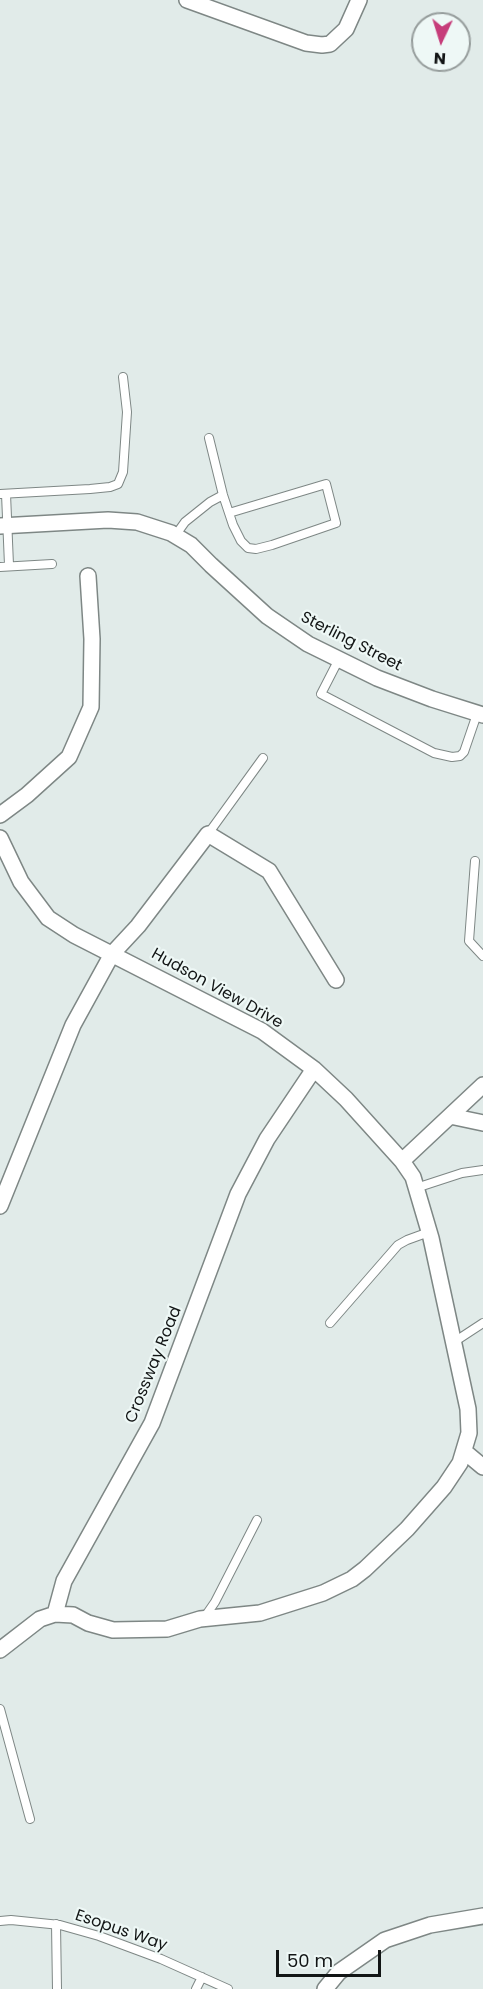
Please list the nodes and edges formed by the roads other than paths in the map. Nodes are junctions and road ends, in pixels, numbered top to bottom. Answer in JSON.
{"nodes":[{"id":1,"x":187,"y":0,"type":"edge"},
{"id":2,"x":358,"y":0,"type":"edge"},
{"id":3,"x":123,"y":377,"type":"dead end"},
{"id":4,"x":209,"y":438,"type":"dead end"},
{"id":5,"x":3,"y":494,"type":"edge"},
{"id":6,"x":223,"y":495,"type":"junction"},
{"id":7,"x":229,"y":513,"type":"junction"},
{"id":8,"x":3,"y":525,"type":"edge"},
{"id":9,"x":169,"y":533,"type":"junction"},
{"id":10,"x":52,"y":564,"type":"dead end"},
{"id":11,"x":9,"y":566,"type":"junction"},
{"id":12,"x":0,"y":567,"type":"edge"},
{"id":13,"x":88,"y":576,"type":"dead end"},
{"id":14,"x":339,"y":659,"type":"junction"},
{"id":15,"x":480,"y":714,"type":"edge"},
{"id":16,"x":262,"y":758,"type":"dead end"},
{"id":17,"x":0,"y":815,"type":"edge"},
{"id":18,"x":208,"y":834,"type":"junction"},
{"id":19,"x":0,"y":838,"type":"edge"},
{"id":20,"x":475,"y":861,"type":"dead end"},
{"id":21,"x":112,"y":954,"type":"junction"},
{"id":22,"x":483,"y":956,"type":"edge"},
{"id":23,"x":336,"y":980,"type":"dead end"},
{"id":24,"x":314,"y":1069,"type":"junction"},
{"id":25,"x":483,"y":1085,"type":"edge"},
{"id":26,"x":450,"y":1116,"type":"junction"},
{"id":27,"x":483,"y":1123,"type":"edge"},
{"id":28,"x":402,"y":1161,"type":"junction"},
{"id":29,"x":483,"y":1170,"type":"edge"},
{"id":30,"x":416,"y":1188,"type":"junction"},
{"id":31,"x":0,"y":1206,"type":"edge"},
{"id":32,"x":429,"y":1233,"type":"junction"},
{"id":33,"x":330,"y":1323,"type":"dead end"},
{"id":34,"x":483,"y":1323,"type":"edge"},
{"id":35,"x":454,"y":1342,"type":"junction"},
{"id":36,"x":465,"y":1452,"type":"junction"},
{"id":37,"x":483,"y":1467,"type":"edge"},
{"id":38,"x":257,"y":1520,"type":"dead end"},
{"id":39,"x":55,"y":1614,"type":"junction"},
{"id":40,"x":204,"y":1619,"type":"junction"},
{"id":41,"x":0,"y":1650,"type":"edge"},
{"id":42,"x":0,"y":1709,"type":"edge"},
{"id":43,"x":30,"y":1819,"type":"dead end"},
{"id":44,"x":483,"y":1916,"type":"edge"},
{"id":45,"x":0,"y":1921,"type":"edge"},
{"id":46,"x":56,"y":1924,"type":"junction"},
{"id":47,"x":202,"y":1977,"type":"junction"},
{"id":48,"x":57,"y":1989,"type":"edge"},
{"id":49,"x":196,"y":1989,"type":"edge"},
{"id":50,"x":228,"y":1989,"type":"edge"},
{"id":51,"x":325,"y":1989,"type":"edge"}],
"edges":[{"from":1,"to":2,"type":"street"},
{"from":3,"to":5,"type":"lane"},
{"from":4,"to":6,"type":"lane"},
{"from":5,"to":8,"type":"lane"},
{"from":6,"to":7,"type":"lane"},
{"from":6,"to":9,"type":"lane"},
{"from":7,"to":7,"type":"lane"},
{"from":8,"to":9,"type":"street"},
{"from":8,"to":11,"type":"lane"},
{"from":9,"to":14,"type":"street","name":"Sterling Street"},
{"from":10,"to":11,"type":"lane"},
{"from":11,"to":12,"type":"lane"},
{"from":13,"to":17,"type":"street"},
{"from":14,"to":15,"type":"street","name":"Sterling Street"},
{"from":14,"to":15,"type":"lane"},
{"from":16,"to":18,"type":"lane"},
{"from":18,"to":21,"type":"street"},
{"from":18,"to":23,"type":"street"},
{"from":19,"to":21,"type":"street","name":"Hudson View Drive"},
{"from":20,"to":22,"type":"lane"},
{"from":21,"to":24,"type":"street","name":"Hudson View Drive"},
{"from":21,"to":31,"type":"street"},
{"from":24,"to":28,"type":"street","name":"Hudson View Drive"},
{"from":24,"to":39,"type":"street","name":"Crossway Road"},
{"from":25,"to":26,"type":"street"},
{"from":26,"to":27,"type":"street"},
{"from":26,"to":28,"type":"street"},
{"from":28,"to":30,"type":"street","name":"Hudson View Drive"},
{"from":29,"to":30,"type":"lane"},
{"from":30,"to":32,"type":"street","name":"Hudson View Drive"},
{"from":32,"to":33,"type":"lane"},
{"from":32,"to":35,"type":"street","name":"Hudson View Drive"},
{"from":34,"to":35,"type":"lane"},
{"from":35,"to":36,"type":"street","name":"Hudson View Drive"},
{"from":36,"to":37,"type":"street"},
{"from":36,"to":40,"type":"street","name":"Hudson View Drive"},
{"from":38,"to":40,"type":"lane"},
{"from":39,"to":40,"type":"street","name":"Hudson View Drive"},
{"from":39,"to":41,"type":"street"},
{"from":42,"to":43,"type":"lane"},
{"from":44,"to":51,"type":"street"},
{"from":45,"to":46,"type":"lane","name":"Esopus Way"},
{"from":46,"to":47,"type":"lane","name":"Esopus Way"},
{"from":46,"to":48,"type":"lane"},
{"from":47,"to":49,"type":"lane"},
{"from":47,"to":50,"type":"lane","name":"Esopus Way"}]}
